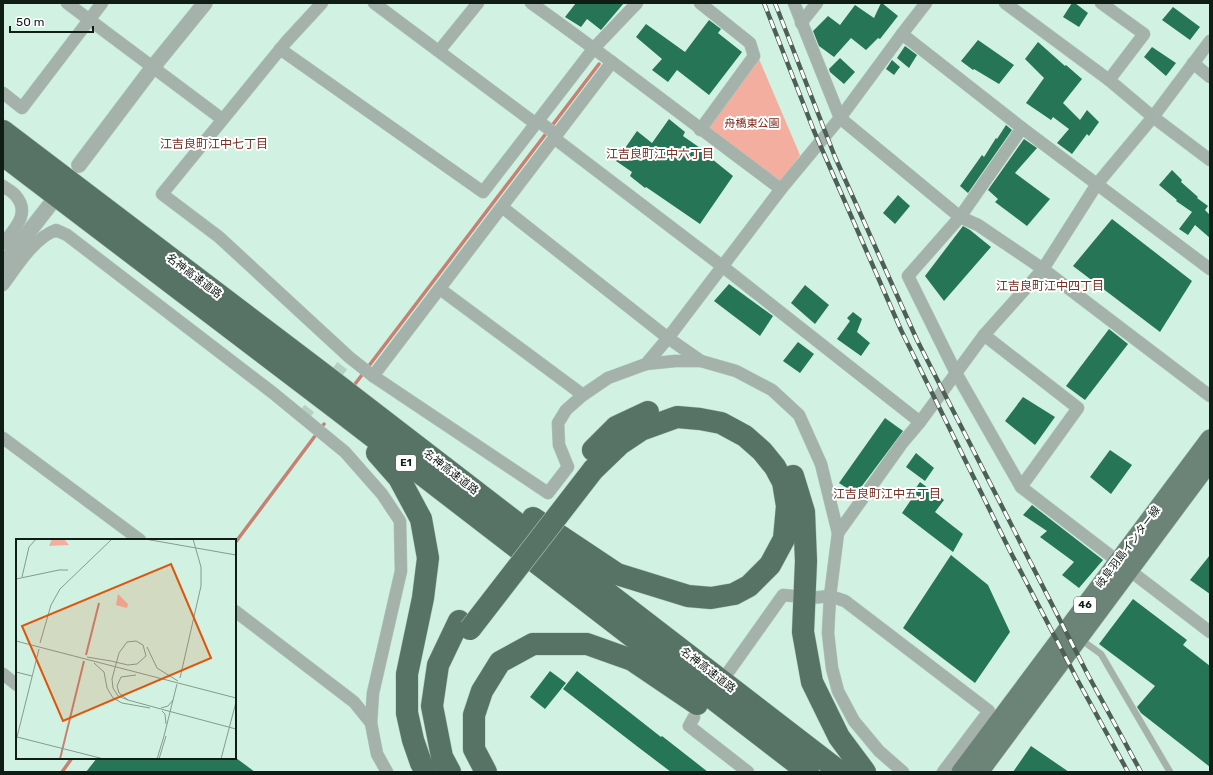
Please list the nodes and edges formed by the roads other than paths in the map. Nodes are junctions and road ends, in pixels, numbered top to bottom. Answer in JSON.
{"nodes":[{"id":1,"x":68,"y":3,"type":"edge"},
{"id":2,"x":102,"y":3,"type":"edge"},
{"id":3,"x":205,"y":3,"type":"edge"},
{"id":4,"x":322,"y":3,"type":"edge"},
{"id":5,"x":374,"y":3,"type":"edge"},
{"id":6,"x":478,"y":3,"type":"edge"},
{"id":7,"x":531,"y":3,"type":"edge"},
{"id":8,"x":637,"y":3,"type":"edge"},
{"id":9,"x":700,"y":3,"type":"edge"},
{"id":10,"x":794,"y":3,"type":"edge"},
{"id":11,"x":817,"y":3,"type":"edge"},
{"id":12,"x":926,"y":3,"type":"edge"},
{"id":13,"x":1005,"y":3,"type":"edge"},
{"id":14,"x":1101,"y":3,"type":"edge"},
{"id":15,"x":89,"y":20,"type":"junction"},
{"id":16,"x":801,"y":23,"type":"junction"},
{"id":17,"x":902,"y":34,"type":"junction"},
{"id":18,"x":1210,"y":41,"type":"edge"},
{"id":19,"x":594,"y":48,"type":"junction"},
{"id":20,"x":280,"y":49,"type":"junction"},
{"id":21,"x":439,"y":51,"type":"junction"},
{"id":22,"x":612,"y":62,"type":"junction"},
{"id":23,"x":1193,"y":63,"type":"junction"},
{"id":24,"x":153,"y":67,"type":"junction"},
{"id":25,"x":1210,"y":77,"type":"edge"},
{"id":26,"x":1109,"y":80,"type":"junction"},
{"id":27,"x":3,"y":93,"type":"edge"},
{"id":28,"x":1153,"y":117,"type":"junction"},
{"id":29,"x":840,"y":118,"type":"junction"},
{"id":30,"x":222,"y":119,"type":"junction"},
{"id":31,"x":539,"y":123,"type":"junction"},
{"id":32,"x":1022,"y":128,"type":"junction"},
{"id":33,"x":700,"y":130,"type":"junction"},
{"id":34,"x":3,"y":131,"type":"edge"},
{"id":35,"x":555,"y":135,"type":"junction"},
{"id":36,"x":3,"y":155,"type":"edge"},
{"id":37,"x":1210,"y":160,"type":"edge"},
{"id":38,"x":79,"y":165,"type":"dead end"},
{"id":39,"x":1097,"y":184,"type":"junction"},
{"id":40,"x":3,"y":186,"type":"edge"},
{"id":41,"x":781,"y":189,"type":"junction"},
{"id":42,"x":49,"y":206,"type":"dead end"},
{"id":43,"x":502,"y":207,"type":"junction"},
{"id":44,"x":960,"y":217,"type":"junction"},
{"id":45,"x":3,"y":244,"type":"edge"},
{"id":46,"x":3,"y":265,"type":"edge"},
{"id":47,"x":722,"y":266,"type":"junction"},
{"id":48,"x":1043,"y":269,"type":"junction"},
{"id":49,"x":1210,"y":269,"type":"edge"},
{"id":50,"x":3,"y":285,"type":"edge"},
{"id":51,"x":440,"y":289,"type":"junction"},
{"id":52,"x":984,"y":335,"type":"junction"},
{"id":53,"x":668,"y":338,"type":"junction"},
{"id":54,"x":701,"y":361,"type":"junction"},
{"id":55,"x":646,"y":364,"type":"junction"},
{"id":56,"x":956,"y":373,"type":"junction"},
{"id":57,"x":372,"y":375,"type":"junction"},
{"id":58,"x":334,"y":382,"type":"junction"},
{"id":59,"x":583,"y":395,"type":"junction"},
{"id":60,"x":1210,"y":396,"type":"edge"},
{"id":61,"x":337,"y":409,"type":"junction"},
{"id":62,"x":920,"y":422,"type":"junction"},
{"id":63,"x":3,"y":438,"type":"edge"},
{"id":64,"x":1210,"y":438,"type":"edge"},
{"id":65,"x":1210,"y":461,"type":"edge"},
{"id":66,"x":587,"y":466,"type":"junction"},
{"id":67,"x":1021,"y":487,"type":"junction"},
{"id":68,"x":838,"y":533,"type":"junction"},
{"id":69,"x":139,"y":539,"type":"edge"},
{"id":70,"x":1124,"y":565,"type":"junction"},
{"id":71,"x":793,"y":596,"type":"dead end"},
{"id":72,"x":830,"y":596,"type":"junction"},
{"id":73,"x":811,"y":598,"type":"dead end"},
{"id":74,"x":236,"y":612,"type":"edge"},
{"id":75,"x":464,"y":625,"type":"junction"},
{"id":76,"x":1210,"y":632,"type":"edge"},
{"id":77,"x":1078,"y":638,"type":"junction"},
{"id":78,"x":729,"y":671,"type":"dead end"},
{"id":79,"x":3,"y":674,"type":"edge"},
{"id":80,"x":16,"y":684,"type":"edge"},
{"id":81,"x":694,"y":717,"type":"dead end"},
{"id":82,"x":989,"y":722,"type":"junction"},
{"id":83,"x":371,"y":723,"type":"junction"},
{"id":84,"x":387,"y":772,"type":"edge"},
{"id":85,"x":426,"y":772,"type":"edge"},
{"id":86,"x":450,"y":772,"type":"edge"},
{"id":87,"x":465,"y":772,"type":"edge"},
{"id":88,"x":486,"y":772,"type":"edge"},
{"id":89,"x":748,"y":772,"type":"edge"},
{"id":90,"x":797,"y":772,"type":"edge"},
{"id":91,"x":808,"y":772,"type":"edge"},
{"id":92,"x":840,"y":772,"type":"edge"},
{"id":93,"x":865,"y":772,"type":"edge"},
{"id":94,"x":903,"y":772,"type":"edge"},
{"id":95,"x":943,"y":772,"type":"edge"},
{"id":96,"x":961,"y":772,"type":"edge"},
{"id":97,"x":979,"y":772,"type":"edge"},
{"id":98,"x":1170,"y":772,"type":"edge"}],
"edges":[{"from":1,"to":15,"type":"street"},
{"from":2,"to":15,"type":"street"},
{"from":3,"to":24,"type":"street"},
{"from":4,"to":20,"type":"street"},
{"from":5,"to":21,"type":"street"},
{"from":6,"to":21,"type":"street"},
{"from":7,"to":19,"type":"street"},
{"from":8,"to":19,"type":"street"},
{"from":9,"to":33,"type":"street"},
{"from":10,"to":16,"type":"street"},
{"from":11,"to":16,"type":"street"},
{"from":12,"to":17,"type":"street"},
{"from":13,"to":26,"type":"street"},
{"from":14,"to":26,"type":"street"},
{"from":15,"to":24,"type":"street"},
{"from":15,"to":27,"type":"street"},
{"from":16,"to":29,"type":"street"},
{"from":17,"to":29,"type":"street"},
{"from":17,"to":32,"type":"street"},
{"from":18,"to":23,"type":"street"},
{"from":19,"to":22,"type":"street"},
{"from":19,"to":31,"type":"street"},
{"from":20,"to":30,"type":"street"},
{"from":20,"to":31,"type":"street"},
{"from":21,"to":31,"type":"street"},
{"from":22,"to":33,"type":"street"},
{"from":22,"to":35,"type":"street"},
{"from":23,"to":25,"type":"street"},
{"from":23,"to":28,"type":"street"},
{"from":24,"to":30,"type":"street"},
{"from":24,"to":38,"type":"street"},
{"from":26,"to":28,"type":"street"},
{"from":28,"to":37,"type":"street"},
{"from":28,"to":39,"type":"street"},
{"from":29,"to":41,"type":"street"},
{"from":29,"to":44,"type":"street"},
{"from":30,"to":57,"type":"street"},
{"from":31,"to":35,"type":"street"},
{"from":32,"to":39,"type":"street"},
{"from":32,"to":44,"type":"street"},
{"from":33,"to":41,"type":"street"},
{"from":34,"to":58,"type":"highway","name":"名神高速道路","number":"E1"},
{"from":35,"to":43,"type":"street"},
{"from":35,"to":47,"type":"street"},
{"from":36,"to":61,"type":"highway","name":"名神高速道路","number":"E1"},
{"from":39,"to":48,"type":"street"},
{"from":39,"to":49,"type":"street"},
{"from":40,"to":45,"type":"street"},
{"from":41,"to":47,"type":"street"},
{"from":42,"to":46,"type":"street"},
{"from":43,"to":51,"type":"street"},
{"from":43,"to":53,"type":"street"},
{"from":44,"to":48,"type":"street"},
{"from":44,"to":56,"type":"street"},
{"from":47,"to":53,"type":"street"},
{"from":47,"to":62,"type":"street"},
{"from":48,"to":52,"type":"street"},
{"from":48,"to":60,"type":"street"},
{"from":50,"to":83,"type":"street"},
{"from":51,"to":57,"type":"street"},
{"from":51,"to":59,"type":"street"},
{"from":52,"to":56,"type":"street"},
{"from":52,"to":67,"type":"street"},
{"from":53,"to":54,"type":"street"},
{"from":53,"to":55,"type":"street"},
{"from":54,"to":55,"type":"street"},
{"from":54,"to":68,"type":"street"},
{"from":55,"to":59,"type":"street"},
{"from":56,"to":62,"type":"street"},
{"from":56,"to":67,"type":"street"},
{"from":57,"to":59,"type":"street"},
{"from":58,"to":66,"type":"highway"},
{"from":58,"to":92,"type":"highway","name":"名神高速道路","number":"E1"},
{"from":61,"to":85,"type":"highway"},
{"from":61,"to":91,"type":"highway","name":"名神高速道路","number":"E1"},
{"from":62,"to":68,"type":"street"},
{"from":63,"to":69,"type":"street"},
{"from":64,"to":70,"type":"main road","name":"岐阜羽島インター線","number":"46"},
{"from":65,"to":70,"type":"main road","name":"岐阜羽島インター線","number":"46"},
{"from":66,"to":75,"type":"highway"},
{"from":66,"to":93,"type":"highway"},
{"from":67,"to":70,"type":"street"},
{"from":68,"to":72,"type":"street"},
{"from":70,"to":76,"type":"street"},
{"from":70,"to":77,"type":"main road","name":"岐阜羽島インター線","number":"46"},
{"from":70,"to":82,"type":"main road","name":"岐阜羽島インター線","number":"46"},
{"from":71,"to":78,"type":"street"},
{"from":72,"to":73,"type":"street"},
{"from":72,"to":82,"type":"street"},
{"from":72,"to":94,"type":"street"},
{"from":74,"to":83,"type":"street"},
{"from":75,"to":86,"type":"highway"},
{"from":75,"to":87,"type":"highway"},
{"from":77,"to":97,"type":"main road","name":"岐阜羽島インター線","number":"46"},
{"from":77,"to":98,"type":"lane"},
{"from":79,"to":80,"type":"street"},
{"from":81,"to":89,"type":"street"},
{"from":82,"to":95,"type":"street"},
{"from":82,"to":96,"type":"main road","name":"岐阜羽島インター線","number":"46"},
{"from":83,"to":84,"type":"street"},
{"from":88,"to":90,"type":"highway"}]}
